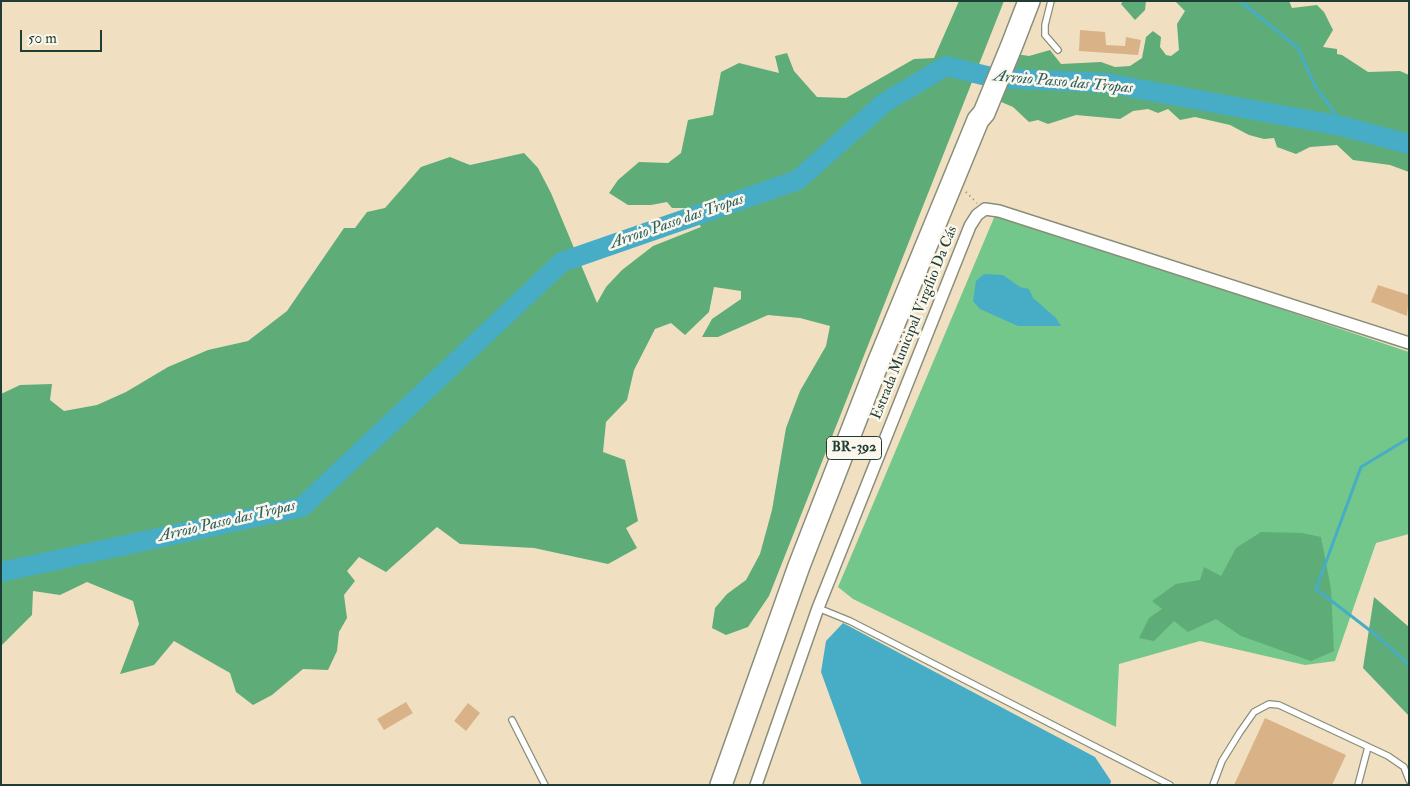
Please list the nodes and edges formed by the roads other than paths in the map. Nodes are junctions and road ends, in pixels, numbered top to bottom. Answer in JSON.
{"nodes":[{"id":1,"x":1028,"y":1,"type":"edge"},
{"id":2,"x":1052,"y":1,"type":"edge"},
{"id":3,"x":1058,"y":50,"type":"dead end"},
{"id":4,"x":984,"y":113,"type":"junction"},
{"id":5,"x":1409,"y":343,"type":"edge"},
{"id":6,"x":818,"y":608,"type":"junction"},
{"id":7,"x":512,"y":720,"type":"dead end"},
{"id":8,"x":1368,"y":747,"type":"junction"},
{"id":9,"x":1409,"y":780,"type":"edge"},
{"id":10,"x":545,"y":785,"type":"edge"},
{"id":11,"x":721,"y":785,"type":"edge"},
{"id":12,"x":728,"y":785,"type":"edge"},
{"id":13,"x":756,"y":785,"type":"edge"},
{"id":14,"x":1170,"y":785,"type":"edge"},
{"id":15,"x":1213,"y":785,"type":"edge"},
{"id":16,"x":1358,"y":785,"type":"edge"}],
"edges":[{"from":1,"to":4,"type":"highway","number":"BR-392"},
{"from":2,"to":3,"type":"lane"},
{"from":4,"to":11,"type":"highway"},
{"from":4,"to":12,"type":"highway","number":"BR-392"},
{"from":5,"to":6,"type":"street","name":"Estrada Municipal Virgílio Da Cás"},
{"from":6,"to":13,"type":"street","name":"Estrada Municipal Virgílio Da Cás"},
{"from":6,"to":14,"type":"lane"},
{"from":7,"to":10,"type":"lane"},
{"from":8,"to":9,"type":"lane"},
{"from":8,"to":15,"type":"lane"},
{"from":8,"to":16,"type":"lane"}]}
